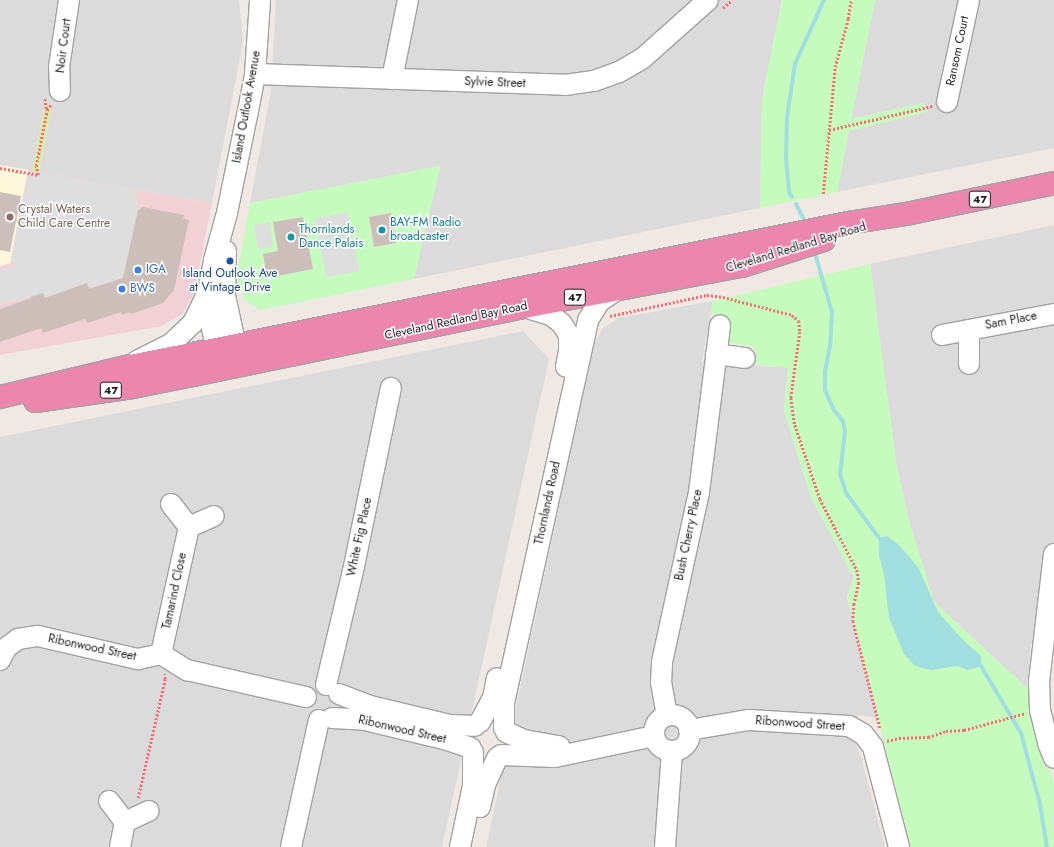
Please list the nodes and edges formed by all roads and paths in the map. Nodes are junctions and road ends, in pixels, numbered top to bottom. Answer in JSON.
{"nodes":[{"id":1,"x":69,"y":0,"type":"edge"},
{"id":2,"x":260,"y":0,"type":"edge"},
{"id":3,"x":408,"y":0,"type":"edge"},
{"id":4,"x":708,"y":0,"type":"edge"},
{"id":5,"x":851,"y":0,"type":"edge"},
{"id":6,"x":969,"y":0,"type":"edge"},
{"id":7,"x":255,"y":74,"type":"junction"},
{"id":8,"x":392,"y":79,"type":"junction"},
{"id":9,"x":60,"y":91,"type":"joint"},
{"id":10,"x":947,"y":102,"type":"joint"},
{"id":11,"x":829,"y":130,"type":"junction"},
{"id":12,"x":0,"y":168,"type":"edge"},
{"id":13,"x":1054,"y":183,"type":"edge"},
{"id":14,"x":823,"y":194,"type":"dead end"},
{"id":15,"x":228,"y":213,"type":"junction"},
{"id":16,"x":906,"y":214,"type":"junction"},
{"id":17,"x":636,"y":266,"type":"junction"},
{"id":18,"x":742,"y":266,"type":"junction"},
{"id":19,"x":617,"y":290,"type":"junction"},
{"id":20,"x":208,"y":292,"type":"junction"},
{"id":21,"x":524,"y":307,"type":"junction"},
{"id":22,"x":1054,"y":314,"type":"edge"},
{"id":23,"x":588,"y":320,"type":"junction"},
{"id":24,"x":720,"y":325,"type":"dead end"},
{"id":25,"x":969,"y":330,"type":"junction"},
{"id":26,"x":942,"y":335,"type":"dead end"},
{"id":27,"x":716,"y":354,"type":"junction"},
{"id":28,"x":229,"y":357,"type":"junction"},
{"id":29,"x":745,"y":358,"type":"dead end"},
{"id":30,"x":969,"y":364,"type":"dead end"},
{"id":31,"x":126,"y":367,"type":"junction"},
{"id":32,"x":391,"y":388,"type":"dead end"},
{"id":33,"x":0,"y":397,"type":"edge"},
{"id":34,"x":0,"y":406,"type":"edge"},
{"id":35,"x":171,"y":504,"type":"dead end"},
{"id":36,"x":214,"y":516,"type":"dead end"},
{"id":37,"x":189,"y":527,"type":"junction"},
{"id":38,"x":1054,"y":554,"type":"edge"},
{"id":39,"x":161,"y":654,"type":"junction"},
{"id":40,"x":0,"y":660,"type":"edge"},
{"id":41,"x":332,"y":689,"type":"junction"},
{"id":42,"x":306,"y":697,"type":"junction"},
{"id":43,"x":1017,"y":715,"type":"dead end"},
{"id":44,"x":667,"y":716,"type":"junction"},
{"id":45,"x":325,"y":719,"type":"junction"},
{"id":46,"x":477,"y":724,"type":"junction"},
{"id":47,"x":505,"y":730,"type":"junction"},
{"id":48,"x":689,"y":730,"type":"junction"},
{"id":49,"x":654,"y":736,"type":"junction"},
{"id":50,"x":878,"y":744,"type":"junction"},
{"id":51,"x":589,"y":749,"type":"junction"},
{"id":52,"x":472,"y":750,"type":"junction"},
{"id":53,"x":672,"y":751,"type":"junction"},
{"id":54,"x":499,"y":756,"type":"junction"},
{"id":55,"x":1054,"y":758,"type":"edge"},
{"id":56,"x":108,"y":801,"type":"dead end"},
{"id":57,"x":143,"y":805,"type":"joint"},
{"id":58,"x":125,"y":822,"type":"junction"},
{"id":59,"x":120,"y":847,"type":"edge"},
{"id":60,"x":291,"y":847,"type":"edge"},
{"id":61,"x":460,"y":847,"type":"edge"},
{"id":62,"x":472,"y":847,"type":"edge"},
{"id":63,"x":665,"y":847,"type":"edge"},
{"id":64,"x":899,"y":847,"type":"edge"}],
"edges":[{"from":1,"to":9,"type":"street","name":"Noir Court"},
{"from":2,"to":7,"type":"street","name":"Island Outlook Avenue"},
{"from":3,"to":8,"type":"street"},
{"from":4,"to":8,"type":"street","name":"Sylvie Street"},
{"from":5,"to":11,"type":"path"},
{"from":6,"to":10,"type":"street","name":"Ransom Court"},
{"from":7,"to":8,"type":"street","name":"Sylvie Street"},
{"from":7,"to":15,"type":"street","name":"Island Outlook Avenue"},
{"from":9,"to":12,"type":"path"},
{"from":10,"to":11,"type":"path"},
{"from":11,"to":14,"type":"path"},
{"from":13,"to":16,"type":"highway","name":"Cleveland Redland Bay Road","number":"47"},
{"from":15,"to":20,"type":"street","name":"Island Outlook Avenue"},
{"from":15,"to":28,"type":"street","name":"Island Outlook Avenue"},
{"from":16,"to":17,"type":"highway","name":"Cleveland Redland Bay Road","number":"47"},
{"from":16,"to":18,"type":"highway","name":"Cleveland Redland Bay Road","number":"47"},
{"from":17,"to":18,"type":"highway"},
{"from":17,"to":28,"type":"highway","name":"Cleveland Redland Bay Road","number":"47"},
{"from":18,"to":19,"type":"highway","name":"Cleveland Redland Bay Road","number":"47"},
{"from":19,"to":21,"type":"highway","name":"Cleveland Redland Bay Road","number":"47"},
{"from":19,"to":23,"type":"street","name":"Thornlands Road"},
{"from":20,"to":28,"type":"street","name":"Island Outlook Avenue"},
{"from":20,"to":31,"type":"street"},
{"from":21,"to":28,"type":"highway","name":"Cleveland Redland Bay Road","number":"47"},
{"from":21,"to":46,"type":"street","name":"Thornlands Road"},
{"from":22,"to":25,"type":"street","name":"Sam Place"},
{"from":23,"to":47,"type":"street","name":"Thornlands Road"},
{"from":23,"to":50,"type":"path"},
{"from":24,"to":27,"type":"street","name":"Bush Cherry Place"},
{"from":25,"to":26,"type":"street","name":"Sam Place"},
{"from":25,"to":30,"type":"street","name":"Sam Place"},
{"from":27,"to":29,"type":"street"},
{"from":27,"to":44,"type":"street","name":"Bush Cherry Place"},
{"from":28,"to":31,"type":"highway","name":"Cleveland Redland Bay Road","number":"47"},
{"from":28,"to":34,"type":"highway","name":"Cleveland Redland Bay Road","number":"47"},
{"from":31,"to":33,"type":"highway","name":"Cleveland Redland Bay Road","number":"47"},
{"from":32,"to":41,"type":"street","name":"White Fig Place"},
{"from":35,"to":37,"type":"street"},
{"from":36,"to":37,"type":"street"},
{"from":37,"to":39,"type":"street","name":"Tamarind Close"},
{"from":38,"to":55,"type":"street"},
{"from":39,"to":40,"type":"street","name":"Ribonwood Street"},
{"from":39,"to":42,"type":"street"},
{"from":39,"to":57,"type":"path"},
{"from":41,"to":42,"type":"street"},
{"from":41,"to":45,"type":"street"},
{"from":41,"to":46,"type":"street","name":"Ribonwood Street"},
{"from":42,"to":45,"type":"street"},
{"from":43,"to":50,"type":"path"},
{"from":44,"to":48,"type":"street"},
{"from":44,"to":49,"type":"street"},
{"from":45,"to":52,"type":"street","name":"Ribonwood Street"},
{"from":45,"to":60,"type":"street"},
{"from":46,"to":47,"type":"street"},
{"from":46,"to":52,"type":"street","name":"Thornlands Road"},
{"from":47,"to":51,"type":"street"},
{"from":47,"to":54,"type":"street","name":"Thornlands Road"},
{"from":48,"to":50,"type":"street","name":"Ribonwood Street"},
{"from":48,"to":53,"type":"street"},
{"from":49,"to":51,"type":"street"},
{"from":49,"to":53,"type":"street"},
{"from":50,"to":64,"type":"street","name":"Ribonwood Street"},
{"from":51,"to":54,"type":"street"},
{"from":52,"to":54,"type":"street"},
{"from":52,"to":61,"type":"street","name":"Thornlands Road"},
{"from":53,"to":63,"type":"street"},
{"from":54,"to":62,"type":"street","name":"Thornlands Road"},
{"from":56,"to":58,"type":"street"},
{"from":57,"to":58,"type":"street"},
{"from":58,"to":59,"type":"street"}]}
